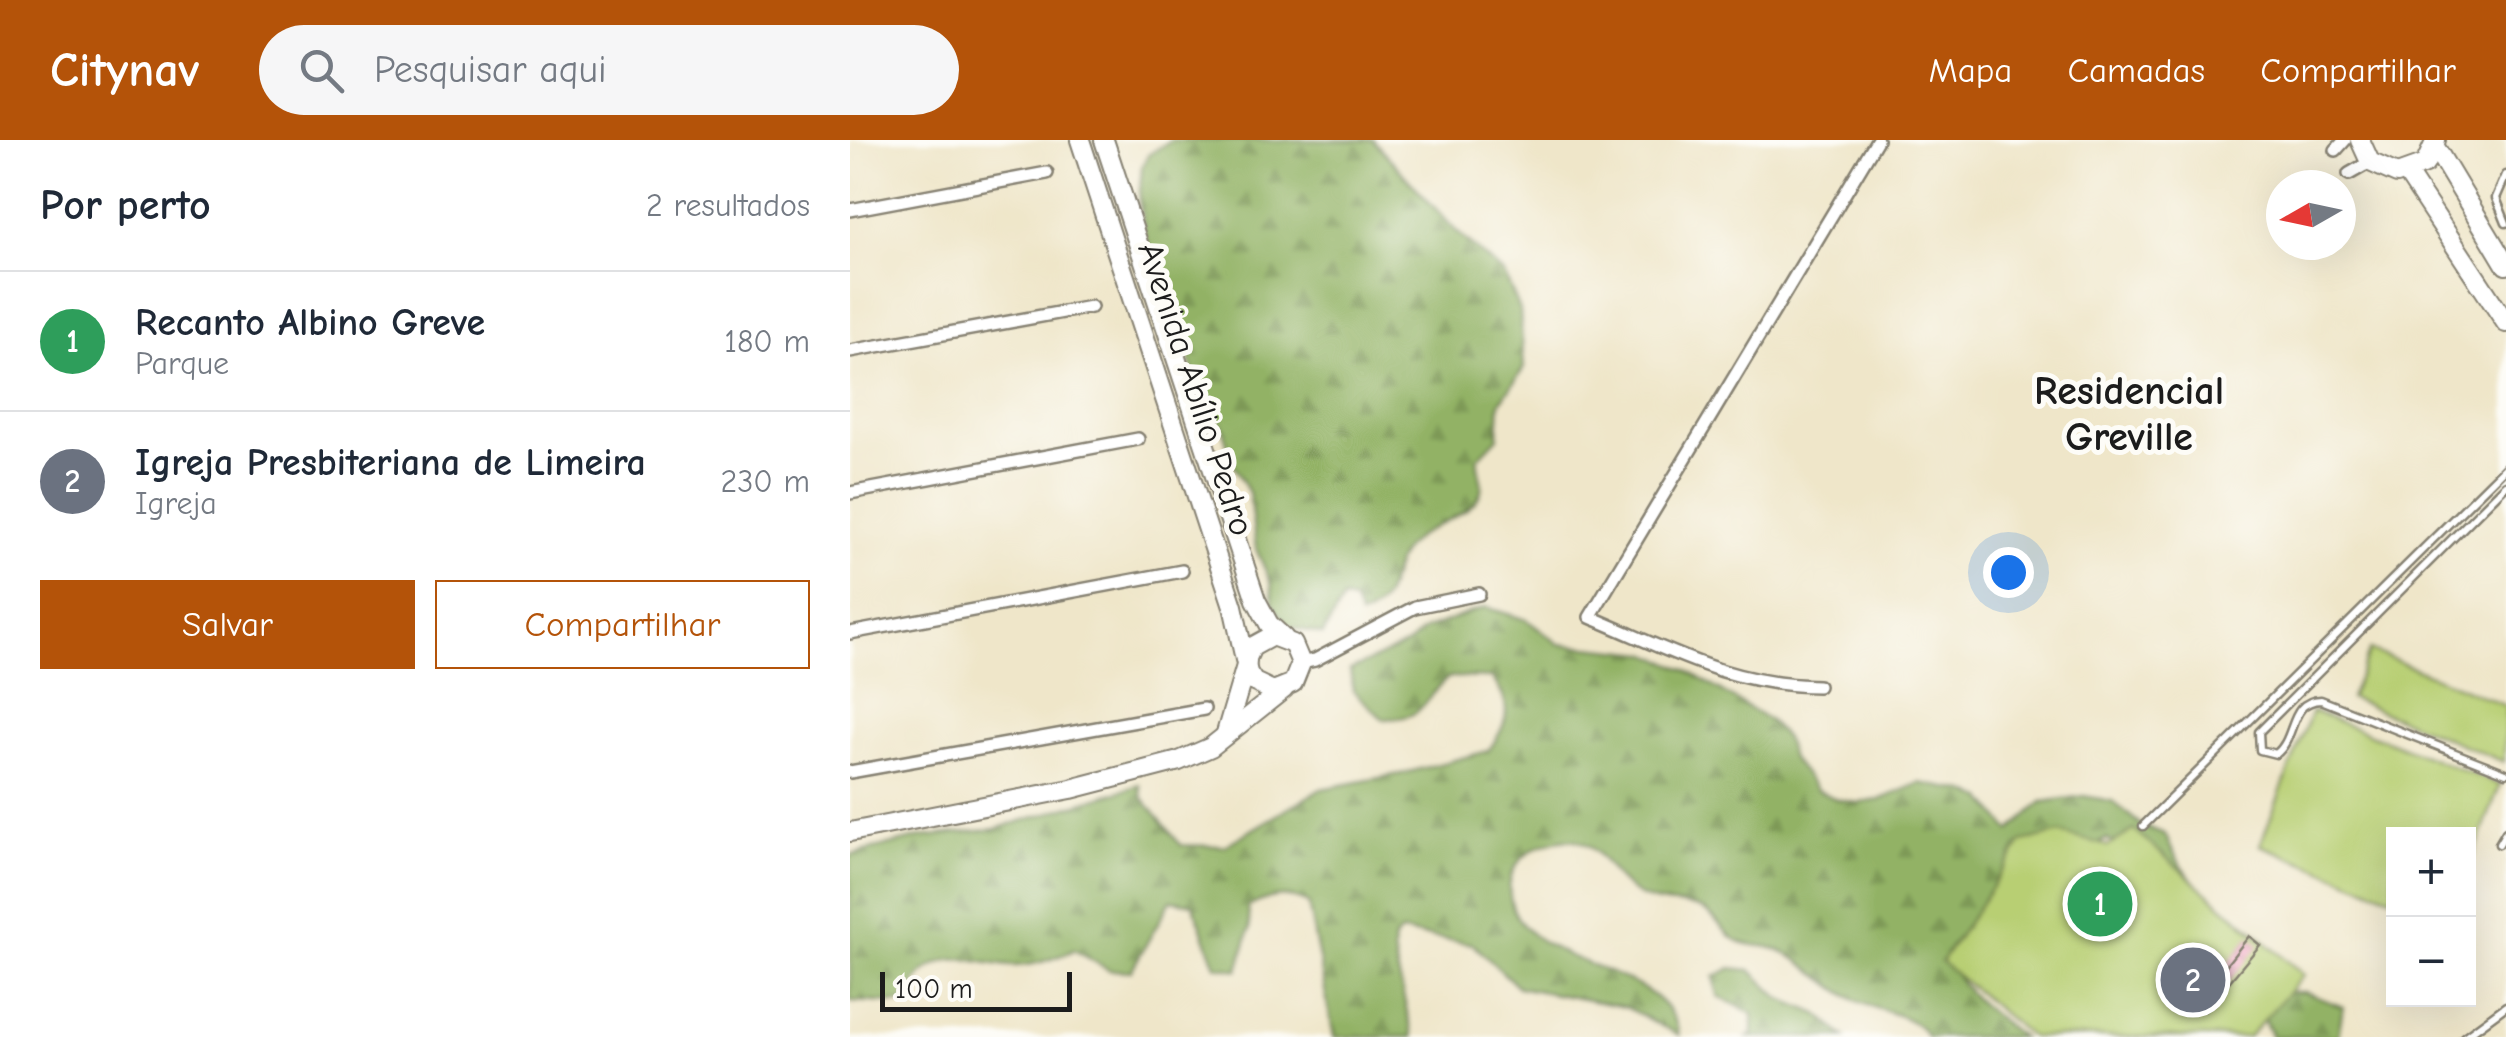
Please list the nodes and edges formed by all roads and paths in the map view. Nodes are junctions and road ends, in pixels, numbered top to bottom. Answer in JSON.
{"nodes":[{"id":1,"x":1080,"y":140,"type":"edge"},
{"id":2,"x":1104,"y":140,"type":"edge"},
{"id":3,"x":1877,"y":140,"type":"edge"},
{"id":4,"x":2360,"y":140,"type":"edge"},
{"id":5,"x":2436,"y":144,"type":"edge"},
{"id":6,"x":2370,"y":162,"type":"junction"},
{"id":7,"x":2356,"y":170,"type":"edge"},
{"id":8,"x":1047,"y":173,"type":"dead end"},
{"id":9,"x":2407,"y":174,"type":"junction"},
{"id":10,"x":2506,"y":175,"type":"edge"},
{"id":11,"x":850,"y":210,"type":"edge"},
{"id":12,"x":2506,"y":223,"type":"edge"},
{"id":13,"x":2505,"y":256,"type":"edge"},
{"id":14,"x":1091,"y":306,"type":"dead end"},
{"id":15,"x":2506,"y":323,"type":"edge"},
{"id":16,"x":850,"y":350,"type":"edge"},
{"id":17,"x":1138,"y":439,"type":"dead end"},
{"id":18,"x":2506,"y":467,"type":"edge"},
{"id":19,"x":2506,"y":485,"type":"edge"},
{"id":20,"x":850,"y":493,"type":"edge"},
{"id":21,"x":1182,"y":570,"type":"dead end"},
{"id":22,"x":1479,"y":594,"type":"dead end"},
{"id":23,"x":850,"y":633,"type":"edge"},
{"id":24,"x":1284,"y":638,"type":"junction"},
{"id":25,"x":1247,"y":660,"type":"junction"},
{"id":26,"x":1301,"y":663,"type":"junction"},
{"id":27,"x":1818,"y":686,"type":"dead end"},
{"id":28,"x":1284,"y":688,"type":"junction"},
{"id":29,"x":1204,"y":709,"type":"dead end"},
{"id":30,"x":1226,"y":734,"type":"junction"},
{"id":31,"x":850,"y":772,"type":"edge"},
{"id":32,"x":2506,"y":773,"type":"edge"},
{"id":33,"x":2144,"y":826,"type":"dead end"},
{"id":34,"x":850,"y":832,"type":"edge"},
{"id":35,"x":2506,"y":832,"type":"edge"},
{"id":36,"x":2499,"y":844,"type":"dead end"},
{"id":37,"x":2506,"y":1006,"type":"edge"},
{"id":38,"x":2464,"y":1037,"type":"edge"}],
"edges":[{"from":1,"to":25,"type":"street","name":"Avenida Abílio Pedro"},
{"from":2,"to":24,"type":"street","name":"Avenida Abílio Pedro"},
{"from":3,"to":27,"type":"street"},
{"from":4,"to":6,"type":"street"},
{"from":5,"to":9,"type":"street"},
{"from":5,"to":13,"type":"street"},
{"from":6,"to":7,"type":"street"},
{"from":6,"to":9,"type":"street"},
{"from":8,"to":11,"type":"street"},
{"from":9,"to":15,"type":"street"},
{"from":10,"to":12,"type":"lane"},
{"from":14,"to":16,"type":"street"},
{"from":17,"to":20,"type":"street"},
{"from":18,"to":33,"type":"lane"},
{"from":19,"to":32,"type":"lane"},
{"from":21,"to":23,"type":"street"},
{"from":22,"to":26,"type":"street"},
{"from":24,"to":25,"type":"street"},
{"from":24,"to":26,"type":"street"},
{"from":25,"to":28,"type":"street"},
{"from":25,"to":30,"type":"street"},
{"from":26,"to":28,"type":"street"},
{"from":28,"to":30,"type":"street"},
{"from":29,"to":31,"type":"street"},
{"from":30,"to":34,"type":"street"},
{"from":35,"to":36,"type":"lane"},
{"from":37,"to":38,"type":"lane"}]}
